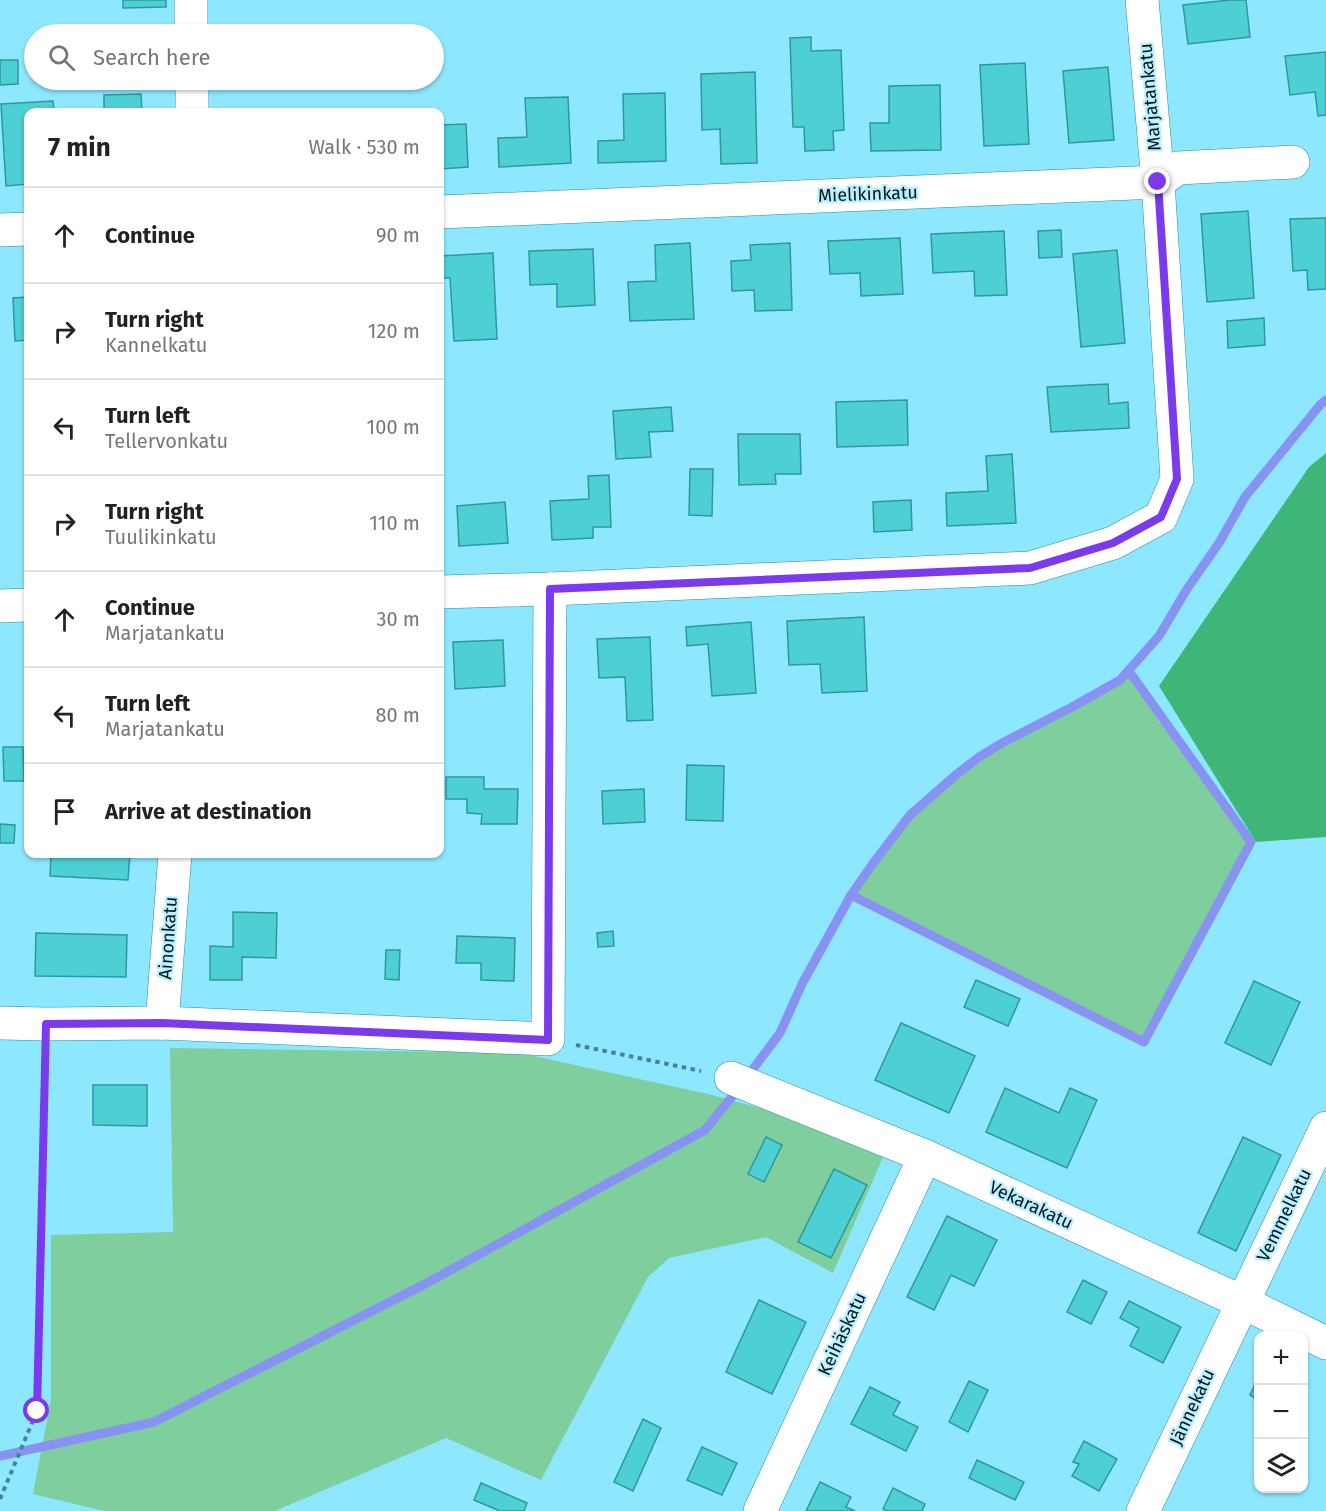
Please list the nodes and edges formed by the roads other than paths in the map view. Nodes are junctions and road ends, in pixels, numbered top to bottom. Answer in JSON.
{"nodes":[{"id":1,"x":191,"y":0,"type":"edge"},
{"id":2,"x":1142,"y":0,"type":"edge"},
{"id":3,"x":191,"y":24,"type":"edge"},
{"id":4,"x":192,"y":90,"type":"edge"},
{"id":5,"x":192,"y":108,"type":"edge"},
{"id":6,"x":1293,"y":162,"type":"dead end"},
{"id":7,"x":1158,"y":182,"type":"junction"},
{"id":8,"x":444,"y":213,"type":"edge"},
{"id":9,"x":24,"y":228,"type":"edge"},
{"id":10,"x":0,"y":230,"type":"edge"},
{"id":11,"x":550,"y":589,"type":"junction"},
{"id":12,"x":444,"y":592,"type":"edge"},
{"id":13,"x":24,"y":605,"type":"edge"},
{"id":14,"x":0,"y":606,"type":"edge"},
{"id":15,"x":175,"y":858,"type":"edge"},
{"id":16,"x":0,"y":1023,"type":"edge"},
{"id":17,"x":162,"y":1023,"type":"junction"},
{"id":18,"x":731,"y":1078,"type":"road end"},
{"id":19,"x":1326,"y":1128,"type":"edge"},
{"id":20,"x":925,"y":1156,"type":"junction"},
{"id":21,"x":1242,"y":1302,"type":"junction"},
{"id":22,"x":1326,"y":1343,"type":"edge"},
{"id":23,"x":760,"y":1511,"type":"edge"},
{"id":24,"x":1143,"y":1511,"type":"edge"}],
"edges":[{"from":1,"to":3,"type":"street"},
{"from":2,"to":7,"type":"street","name":"Marjatankatu"},
{"from":4,"to":5,"type":"street"},
{"from":6,"to":7,"type":"street","name":"Mielikinkatu"},
{"from":7,"to":8,"type":"street","name":"Mielikinkatu"},
{"from":7,"to":11,"type":"street","name":"Marjatankatu"},
{"from":9,"to":10,"type":"street"},
{"from":11,"to":12,"type":"street","name":"Marjatankatu"},
{"from":11,"to":17,"type":"street"},
{"from":13,"to":14,"type":"street"},
{"from":15,"to":17,"type":"street","name":"Ainonkatu"},
{"from":16,"to":17,"type":"street"},
{"from":18,"to":20,"type":"street","name":"Vekarakatu"},
{"from":19,"to":21,"type":"street","name":"Vemmelkatu"},
{"from":20,"to":21,"type":"street","name":"Vekarakatu"},
{"from":20,"to":23,"type":"street","name":"Keihäskatu"},
{"from":21,"to":22,"type":"street","name":"Vekarakatu"},
{"from":21,"to":24,"type":"street","name":"Jännekatu"}]}
